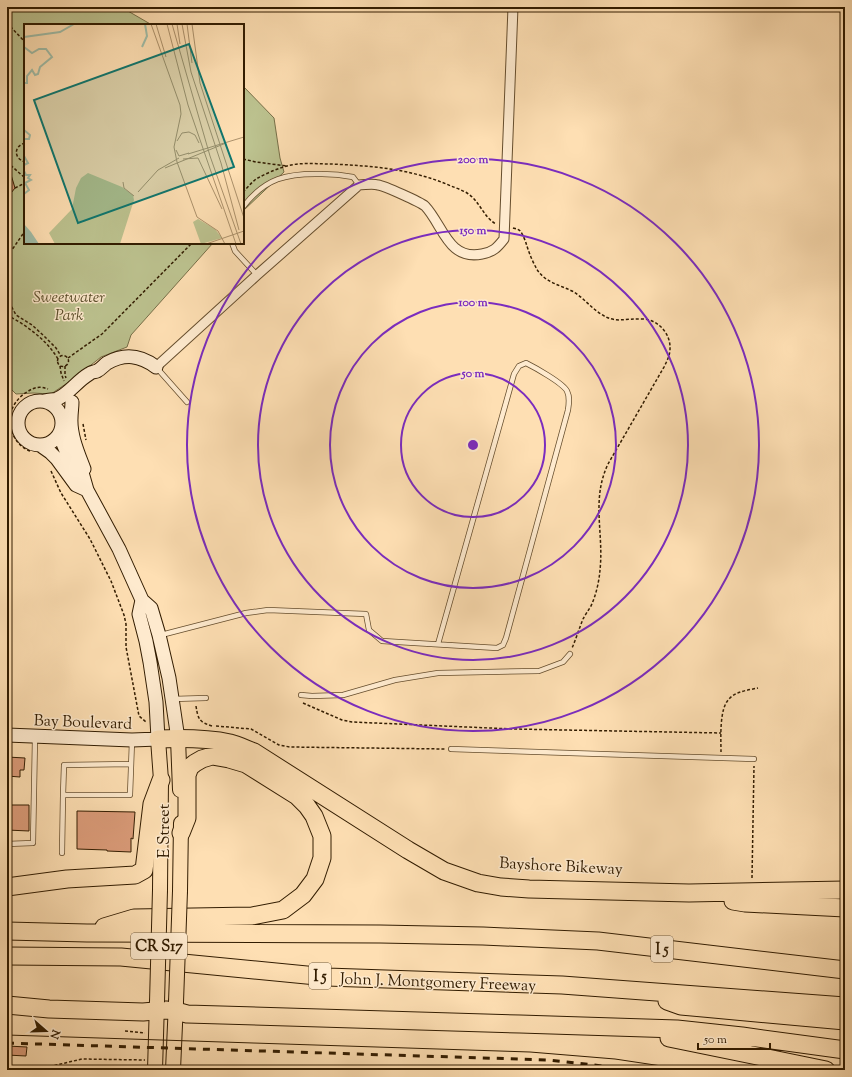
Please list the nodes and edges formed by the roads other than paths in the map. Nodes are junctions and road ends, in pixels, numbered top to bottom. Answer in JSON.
{"nodes":[{"id":1,"x":513,"y":7,"type":"edge"},
{"id":2,"x":359,"y":185,"type":"junction"},
{"id":3,"x":244,"y":206,"type":"edge"},
{"id":4,"x":232,"y":244,"type":"edge"},
{"id":5,"x":257,"y":275,"type":"junction"},
{"id":6,"x":156,"y":367,"type":"junction"},
{"id":7,"x":97,"y":371,"type":"junction"},
{"id":8,"x":47,"y":395,"type":"junction"},
{"id":9,"x":72,"y":402,"type":"junction"},
{"id":10,"x":187,"y":402,"type":"dead end"},
{"id":11,"x":61,"y":428,"type":"junction"},
{"id":12,"x":36,"y":449,"type":"junction"},
{"id":13,"x":87,"y":490,"type":"junction"},
{"id":14,"x":103,"y":518,"type":"junction"},
{"id":15,"x":142,"y":600,"type":"junction"},
{"id":16,"x":159,"y":635,"type":"junction"},
{"id":17,"x":438,"y":644,"type":"junction"},
{"id":18,"x":570,"y":654,"type":"road end"},
{"id":19,"x":301,"y":695,"type":"dead end"},
{"id":20,"x":206,"y":698,"type":"dead end"},
{"id":21,"x":173,"y":699,"type":"junction"},
{"id":22,"x":7,"y":735,"type":"edge"},
{"id":23,"x":35,"y":736,"type":"junction"},
{"id":24,"x":178,"y":738,"type":"junction"},
{"id":25,"x":158,"y":739,"type":"junction"},
{"id":26,"x":132,"y":740,"type":"junction"},
{"id":27,"x":451,"y":749,"type":"road end"},
{"id":28,"x":754,"y":759,"type":"road end"},
{"id":29,"x":131,"y":764,"type":"junction"},
{"id":30,"x":161,"y":780,"type":"junction"},
{"id":31,"x":63,"y":795,"type":"junction"},
{"id":32,"x":181,"y":833,"type":"junction"},
{"id":33,"x":7,"y":844,"type":"edge"},
{"id":34,"x":62,"y":853,"type":"dead end"},
{"id":35,"x":7,"y":887,"type":"edge"},
{"id":36,"x":845,"y":890,"type":"edge"},
{"id":37,"x":689,"y":893,"type":"junction"},
{"id":38,"x":845,"y":908,"type":"edge"},
{"id":39,"x":7,"y":931,"type":"edge"},
{"id":40,"x":87,"y":932,"type":"junction"},
{"id":41,"x":7,"y":956,"type":"edge"},
{"id":42,"x":843,"y":969,"type":"edge"},
{"id":43,"x":634,"y":991,"type":"junction"},
{"id":44,"x":7,"y":1005,"type":"edge"},
{"id":45,"x":157,"y":1006,"type":"junction"},
{"id":46,"x":845,"y":1006,"type":"edge"},
{"id":47,"x":176,"y":1007,"type":"junction"},
{"id":48,"x":845,"y":1021,"type":"edge"},
{"id":49,"x":624,"y":1027,"type":"junction"},
{"id":50,"x":845,"y":1050,"type":"edge"},
{"id":51,"x":152,"y":1065,"type":"edge"},
{"id":52,"x":173,"y":1070,"type":"edge"},
{"id":53,"x":826,"y":1070,"type":"edge"}],
"edges":[{"from":1,"to":2,"type":"street"},
{"from":2,"to":3,"type":"lane"},
{"from":2,"to":5,"type":"street"},
{"from":4,"to":5,"type":"lane"},
{"from":5,"to":6,"type":"street"},
{"from":6,"to":7,"type":"main road"},
{"from":6,"to":10,"type":"lane"},
{"from":7,"to":8,"type":"main road"},
{"from":7,"to":9,"type":"main road"},
{"from":8,"to":11,"type":"main road"},
{"from":8,"to":12,"type":"main road"},
{"from":9,"to":11,"type":"main road"},
{"from":9,"to":14,"type":"main road"},
{"from":11,"to":12,"type":"main road"},
{"from":11,"to":13,"type":"main road","name":"E Street"},
{"from":12,"to":13,"type":"main road","name":"E Street"},
{"from":13,"to":14,"type":"main road","name":"E Street"},
{"from":14,"to":15,"type":"main road","name":"E Street"},
{"from":15,"to":16,"type":"main road","name":"E Street"},
{"from":15,"to":25,"type":"main road","name":"E Street"},
{"from":16,"to":17,"type":"lane"},
{"from":16,"to":21,"type":"main road","name":"E Street"},
{"from":17,"to":17,"type":"lane"},
{"from":18,"to":19,"type":"lane"},
{"from":20,"to":21,"type":"lane"},
{"from":21,"to":24,"type":"main road","name":"E Street"},
{"from":22,"to":23,"type":"main road","name":"Bay Boulevard"},
{"from":23,"to":26,"type":"main road","name":"Bay Boulevard"},
{"from":23,"to":33,"type":"lane"},
{"from":24,"to":25,"type":"highway"},
{"from":24,"to":32,"type":"main road","name":"E Street"},
{"from":24,"to":37,"type":"highway"},
{"from":25,"to":26,"type":"main road","name":"Bay Boulevard"},
{"from":25,"to":30,"type":"main road","name":"E Street","number":"CR S17"},
{"from":26,"to":29,"type":"lane"},
{"from":27,"to":28,"type":"lane"},
{"from":29,"to":31,"type":"lane"},
{"from":29,"to":31,"type":"lane"},
{"from":30,"to":35,"type":"highway"},
{"from":30,"to":45,"type":"main road","name":"E Street","number":"CR S17","bridge":true},
{"from":31,"to":34,"type":"lane"},
{"from":32,"to":40,"type":"highway"},
{"from":32,"to":47,"type":"main road","name":"E Street","number":"CR S17","bridge":true},
{"from":36,"to":37,"type":"highway"},
{"from":37,"to":38,"type":"highway"},
{"from":39,"to":40,"type":"highway","number":"I 5"},
{"from":40,"to":42,"type":"highway","number":"I 5"},
{"from":41,"to":43,"type":"highway","name":"John J. Montgomery Freeway","number":"I 5"},
{"from":43,"to":46,"type":"highway","name":"John J. Montgomery Freeway","number":"I 5"},
{"from":43,"to":48,"type":"highway"},
{"from":44,"to":45,"type":"highway"},
{"from":45,"to":47,"type":"highway"},
{"from":45,"to":51,"type":"main road","name":"E Street","number":"CR S17"},
{"from":47,"to":49,"type":"highway"},
{"from":47,"to":52,"type":"main road","name":"E Street","number":"CR S17"},
{"from":49,"to":50,"type":"highway"},
{"from":49,"to":53,"type":"highway"}]}
